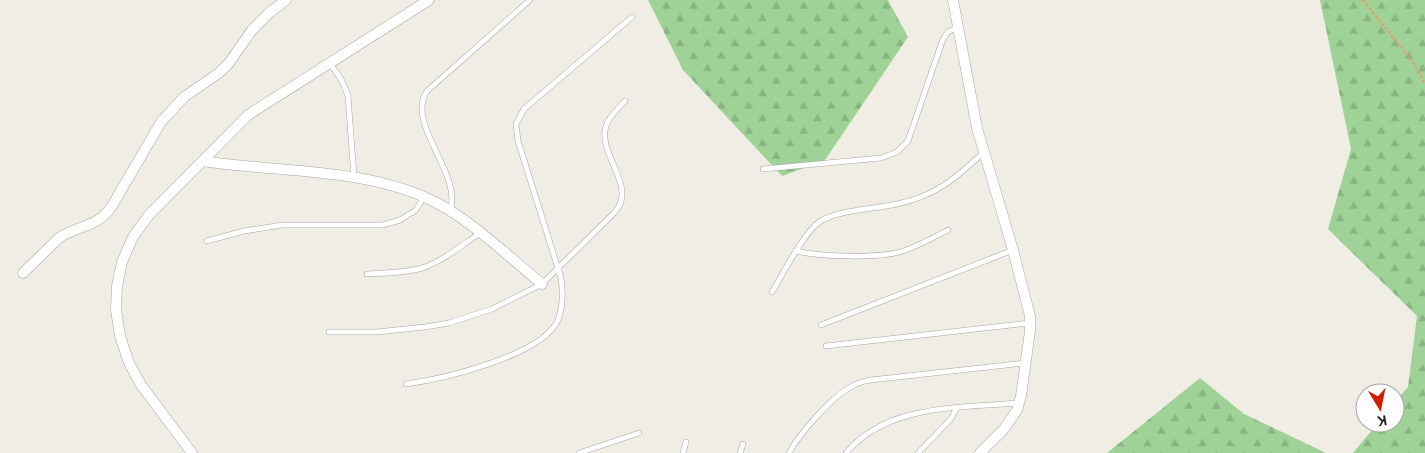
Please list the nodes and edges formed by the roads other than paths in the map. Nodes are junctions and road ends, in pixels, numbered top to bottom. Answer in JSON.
{"nodes":[{"id":1,"x":286,"y":0,"type":"edge"},
{"id":2,"x":429,"y":0,"type":"edge"},
{"id":3,"x":530,"y":0,"type":"edge"},
{"id":4,"x":953,"y":0,"type":"edge"},
{"id":5,"x":632,"y":17,"type":"dead end"},
{"id":6,"x":958,"y":27,"type":"junction"},
{"id":7,"x":329,"y":63,"type":"junction"},
{"id":8,"x":625,"y":101,"type":"dead end"},
{"id":9,"x":984,"y":151,"type":"junction"},
{"id":10,"x":202,"y":161,"type":"junction"},
{"id":11,"x":763,"y":169,"type":"dead end"},
{"id":12,"x":354,"y":177,"type":"junction"},
{"id":13,"x":424,"y":197,"type":"junction"},
{"id":14,"x":450,"y":210,"type":"junction"},
{"id":15,"x":948,"y":230,"type":"dead end"},
{"id":16,"x":480,"y":233,"type":"junction"},
{"id":17,"x":207,"y":241,"type":"dead end"},
{"id":18,"x":1013,"y":250,"type":"junction"},
{"id":19,"x":797,"y":251,"type":"junction"},
{"id":20,"x":559,"y":268,"type":"junction"},
{"id":21,"x":23,"y":273,"type":"dead end"},
{"id":22,"x":367,"y":274,"type":"dead end"},
{"id":23,"x":542,"y":284,"type":"junction"},
{"id":24,"x":772,"y":292,"type":"dead end"},
{"id":25,"x":1030,"y":322,"type":"junction"},
{"id":26,"x":821,"y":325,"type":"dead end"},
{"id":27,"x":328,"y":332,"type":"dead end"},
{"id":28,"x":826,"y":346,"type":"dead end"},
{"id":29,"x":1026,"y":363,"type":"junction"},
{"id":30,"x":406,"y":384,"type":"dead end"},
{"id":31,"x":1019,"y":403,"type":"junction"},
{"id":32,"x":957,"y":408,"type":"junction"},
{"id":33,"x":639,"y":433,"type":"dead end"},
{"id":34,"x":686,"y":442,"type":"dead end"},
{"id":35,"x":743,"y":444,"type":"dead end"},
{"id":36,"x":192,"y":453,"type":"edge"},
{"id":37,"x":580,"y":453,"type":"edge"},
{"id":38,"x":684,"y":453,"type":"edge"},
{"id":39,"x":740,"y":453,"type":"edge"},
{"id":40,"x":789,"y":453,"type":"edge"},
{"id":41,"x":846,"y":453,"type":"edge"},
{"id":42,"x":918,"y":453,"type":"edge"},
{"id":43,"x":980,"y":453,"type":"edge"}],
"edges":[{"from":1,"to":21,"type":"street"},
{"from":2,"to":7,"type":"street"},
{"from":3,"to":14,"type":"lane"},
{"from":4,"to":6,"type":"street"},
{"from":5,"to":20,"type":"lane"},
{"from":6,"to":9,"type":"street"},
{"from":6,"to":11,"type":"lane"},
{"from":7,"to":10,"type":"street"},
{"from":7,"to":12,"type":"lane"},
{"from":8,"to":20,"type":"lane"},
{"from":9,"to":18,"type":"street"},
{"from":9,"to":19,"type":"lane"},
{"from":10,"to":12,"type":"street"},
{"from":10,"to":36,"type":"street"},
{"from":12,"to":13,"type":"street"},
{"from":13,"to":14,"type":"street"},
{"from":13,"to":17,"type":"lane"},
{"from":14,"to":16,"type":"street"},
{"from":15,"to":19,"type":"lane"},
{"from":16,"to":22,"type":"lane"},
{"from":16,"to":23,"type":"street"},
{"from":18,"to":25,"type":"street"},
{"from":18,"to":26,"type":"lane"},
{"from":19,"to":24,"type":"lane"},
{"from":20,"to":23,"type":"lane"},
{"from":20,"to":30,"type":"lane"},
{"from":23,"to":27,"type":"lane"},
{"from":25,"to":28,"type":"lane"},
{"from":25,"to":29,"type":"street"},
{"from":29,"to":31,"type":"street"},
{"from":29,"to":40,"type":"lane"},
{"from":31,"to":32,"type":"lane"},
{"from":31,"to":43,"type":"street"},
{"from":32,"to":41,"type":"lane"},
{"from":32,"to":42,"type":"lane"},
{"from":33,"to":37,"type":"lane"},
{"from":34,"to":38,"type":"lane"},
{"from":35,"to":39,"type":"lane"}]}
